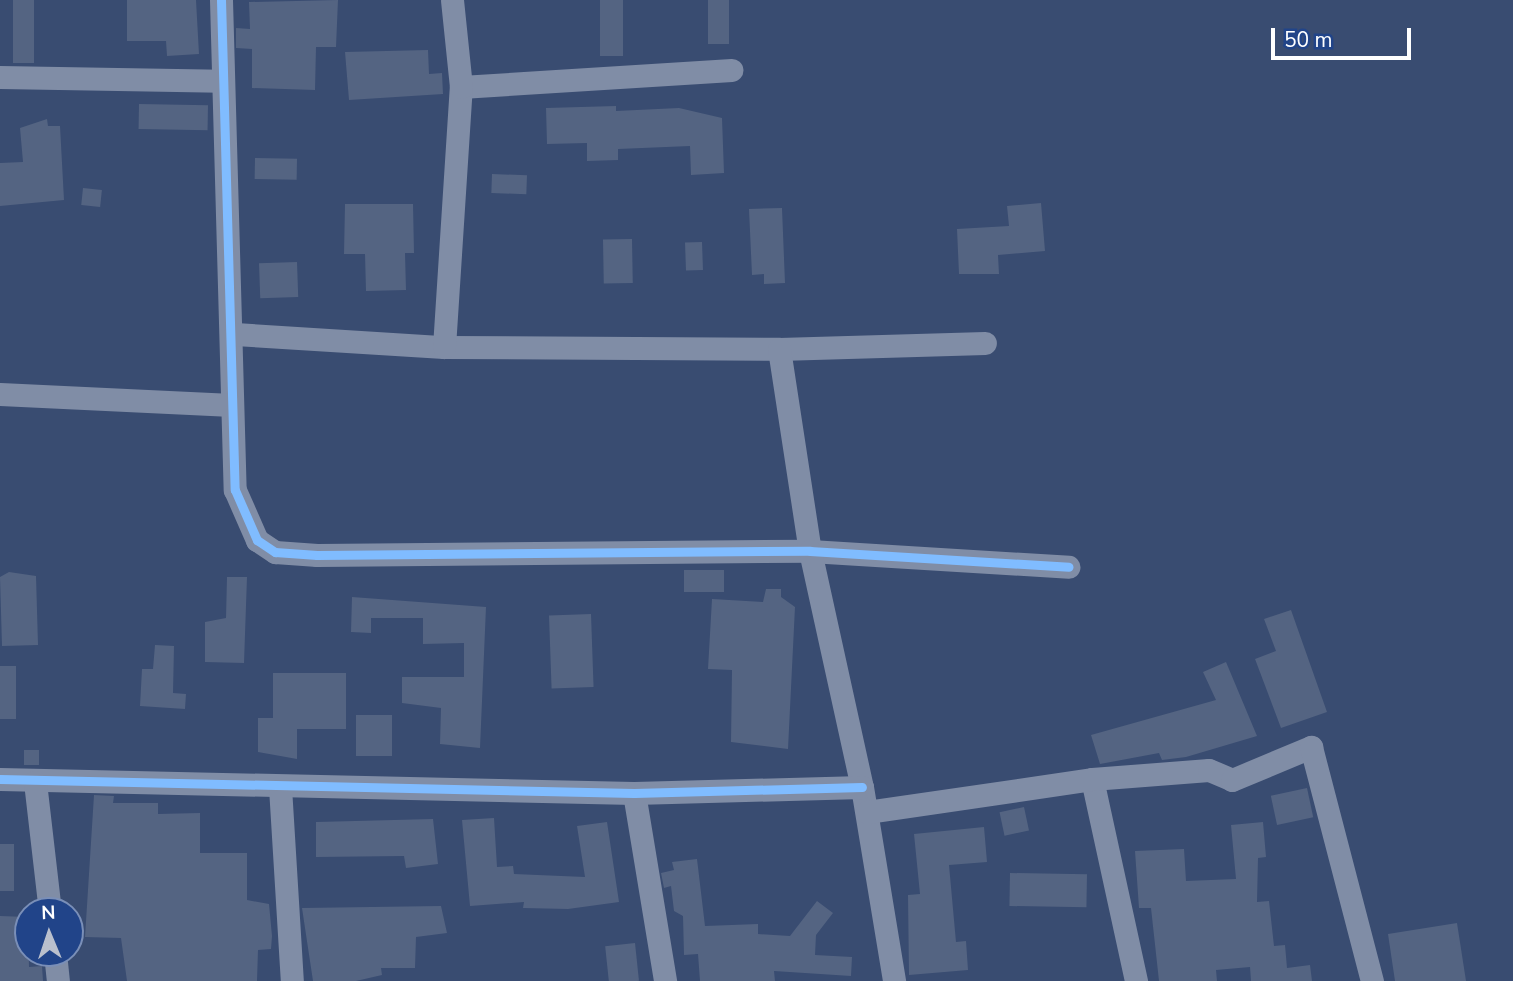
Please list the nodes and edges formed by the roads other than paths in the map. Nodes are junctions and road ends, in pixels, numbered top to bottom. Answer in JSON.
{"nodes":[{"id":1,"x":221,"y":0,"type":"edge"},
{"id":2,"x":452,"y":0,"type":"edge"},
{"id":3,"x":731,"y":70,"type":"dead end"},
{"id":4,"x":0,"y":77,"type":"edge"},
{"id":5,"x":219,"y":81,"type":"junction"},
{"id":6,"x":461,"y":87,"type":"junction"},
{"id":7,"x":234,"y":334,"type":"junction"},
{"id":8,"x":985,"y":343,"type":"dead end"},
{"id":9,"x":444,"y":347,"type":"junction"},
{"id":10,"x":779,"y":349,"type":"junction"},
{"id":11,"x":0,"y":394,"type":"edge"},
{"id":12,"x":232,"y":405,"type":"junction"},
{"id":13,"x":810,"y":551,"type":"junction"},
{"id":14,"x":1069,"y":568,"type":"dead end"},
{"id":15,"x":0,"y":779,"type":"edge"},
{"id":16,"x":1091,"y":779,"type":"junction"},
{"id":17,"x":35,"y":782,"type":"junction"},
{"id":18,"x":280,"y":787,"type":"junction"},
{"id":19,"x":862,"y":787,"type":"junction"},
{"id":20,"x":634,"y":793,"type":"junction"},
{"id":21,"x":867,"y":812,"type":"junction"},
{"id":22,"x":48,"y":897,"type":"edge"},
{"id":23,"x":292,"y":981,"type":"edge"},
{"id":24,"x":665,"y":981,"type":"edge"},
{"id":25,"x":894,"y":981,"type":"edge"},
{"id":26,"x":1136,"y":981,"type":"edge"},
{"id":27,"x":1372,"y":981,"type":"edge"}],
"edges":[{"from":1,"to":5,"type":"street"},
{"from":2,"to":6,"type":"street"},
{"from":3,"to":6,"type":"street"},
{"from":4,"to":5,"type":"street"},
{"from":5,"to":7,"type":"street"},
{"from":6,"to":9,"type":"street"},
{"from":7,"to":9,"type":"street"},
{"from":7,"to":12,"type":"street"},
{"from":8,"to":10,"type":"street"},
{"from":9,"to":10,"type":"street"},
{"from":10,"to":13,"type":"street"},
{"from":11,"to":12,"type":"street"},
{"from":12,"to":13,"type":"street"},
{"from":13,"to":14,"type":"street"},
{"from":13,"to":19,"type":"street"},
{"from":15,"to":17,"type":"street"},
{"from":16,"to":21,"type":"street"},
{"from":16,"to":26,"type":"street"},
{"from":16,"to":27,"type":"street"},
{"from":17,"to":18,"type":"street"},
{"from":17,"to":22,"type":"street"},
{"from":18,"to":20,"type":"street"},
{"from":18,"to":23,"type":"street"},
{"from":19,"to":20,"type":"street"},
{"from":19,"to":21,"type":"street"},
{"from":20,"to":24,"type":"street"},
{"from":21,"to":25,"type":"street"}]}
